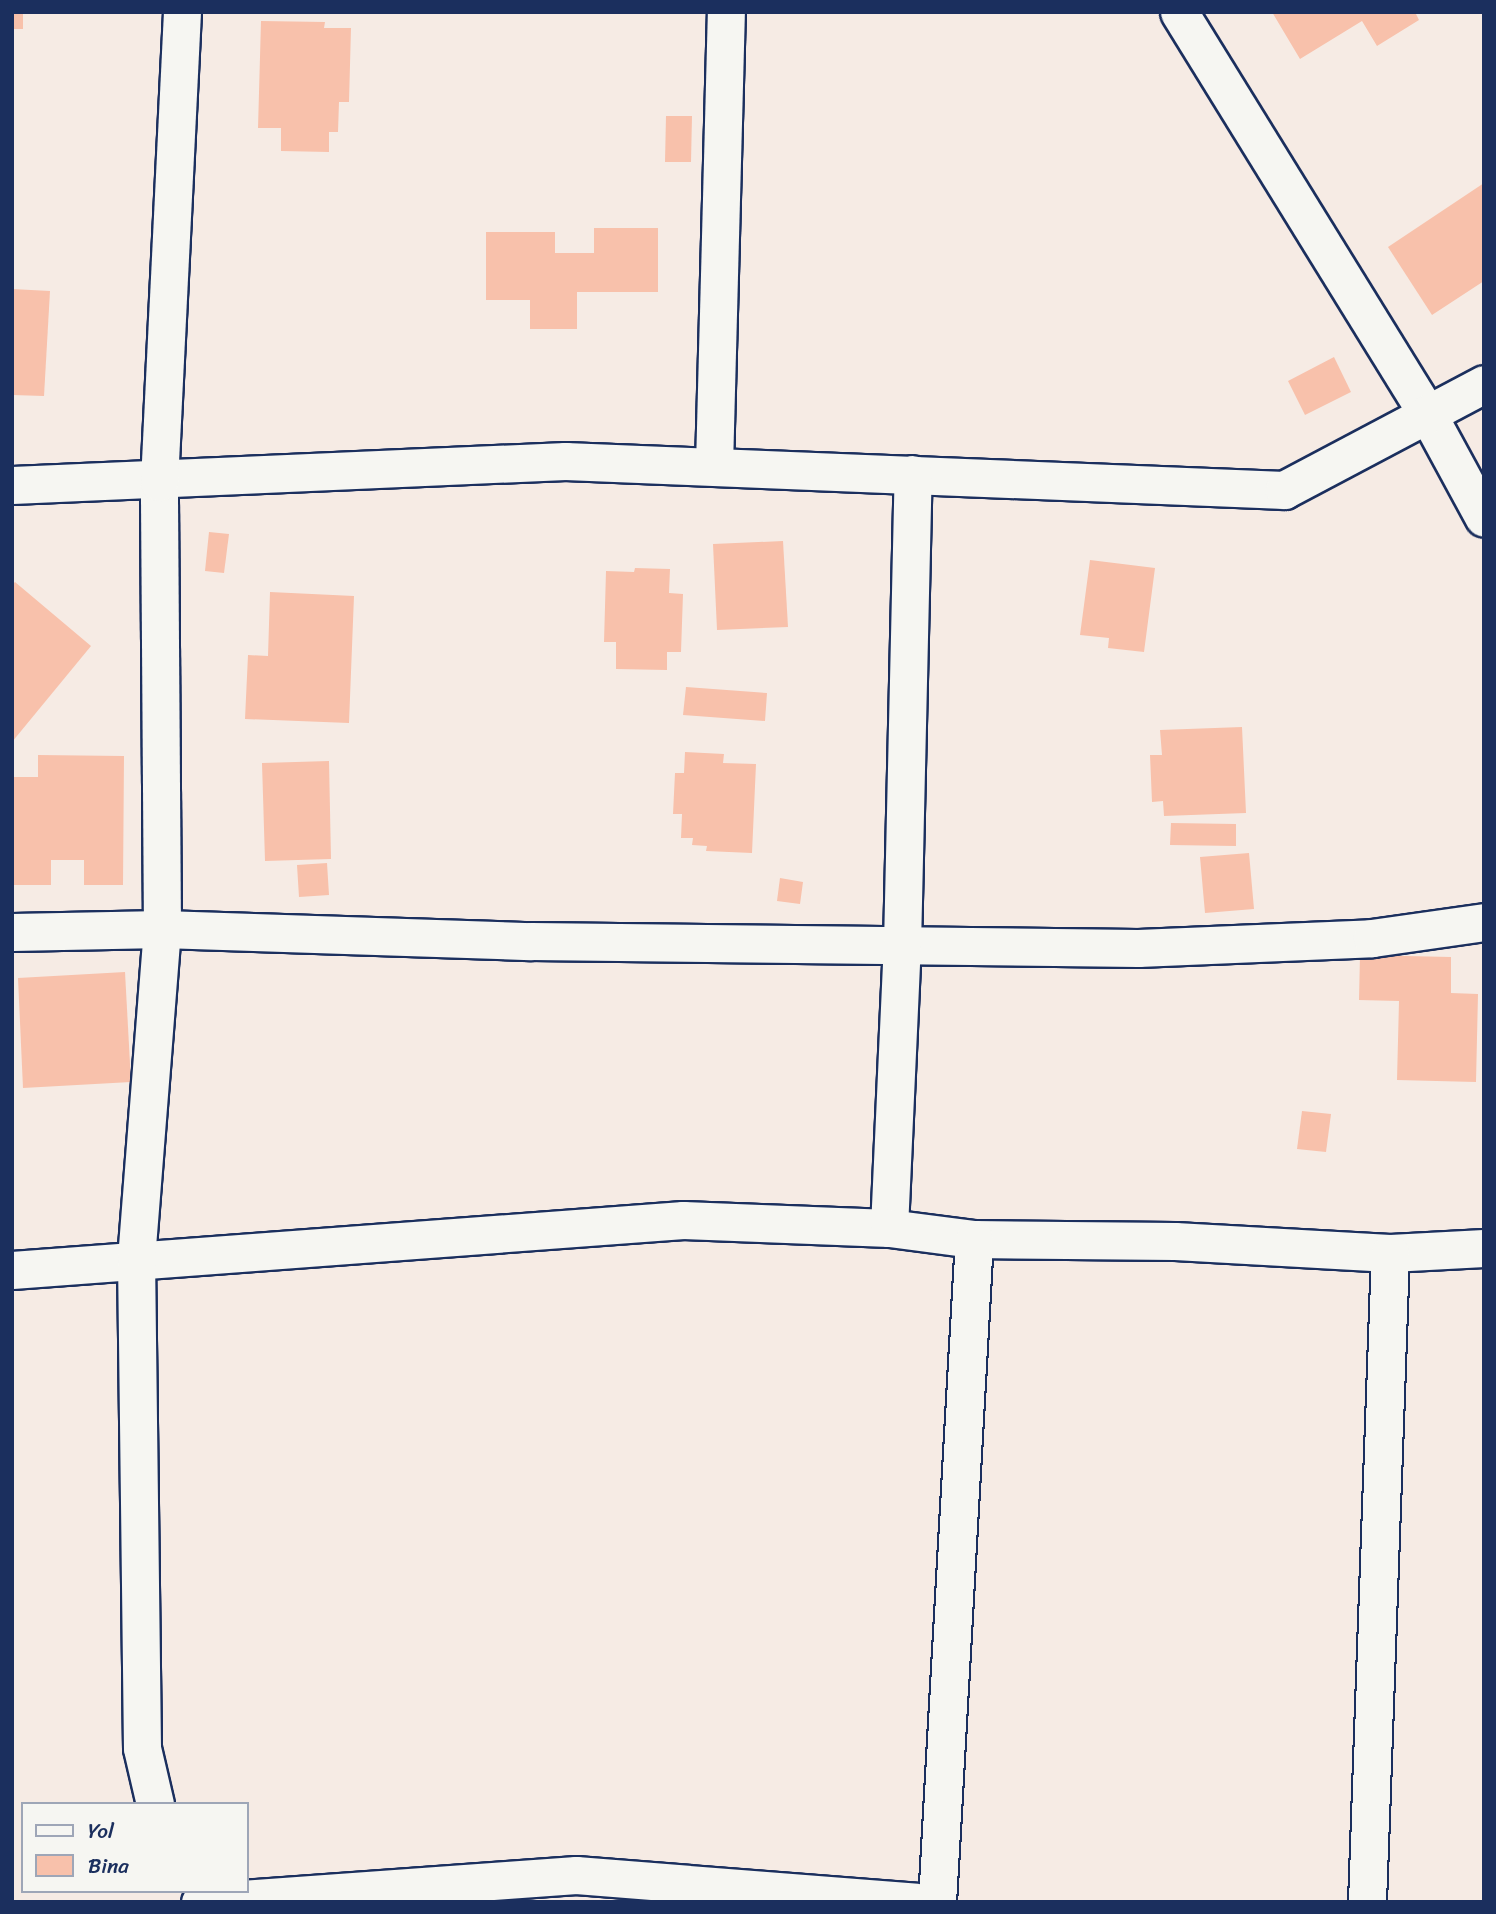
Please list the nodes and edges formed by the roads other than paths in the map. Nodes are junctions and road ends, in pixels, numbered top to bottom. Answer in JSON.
{"nodes":[{"id":1,"x":182,"y":12,"type":"edge"},
{"id":2,"x":726,"y":12,"type":"edge"},
{"id":3,"x":1179,"y":12,"type":"edge"},
{"id":4,"x":1484,"y":384,"type":"edge"},
{"id":5,"x":1427,"y":413,"type":"junction"},
{"id":6,"x":714,"y":466,"type":"junction"},
{"id":7,"x":913,"y":474,"type":"junction"},
{"id":8,"x":159,"y":482,"type":"junction"},
{"id":9,"x":12,"y":485,"type":"edge"},
{"id":10,"x":1484,"y":518,"type":"edge"},
{"id":11,"x":1484,"y":922,"type":"edge"},
{"id":12,"x":162,"y":929,"type":"junction"},
{"id":13,"x":12,"y":932,"type":"edge"},
{"id":14,"x":902,"y":945,"type":"junction"},
{"id":15,"x":889,"y":1228,"type":"junction"},
{"id":16,"x":974,"y":1239,"type":"junction"},
{"id":17,"x":1484,"y":1248,"type":"edge"},
{"id":18,"x":1390,"y":1253,"type":"junction"},
{"id":19,"x":135,"y":1259,"type":"junction"},
{"id":20,"x":12,"y":1270,"type":"edge"},
{"id":21,"x":155,"y":1802,"type":"edge"},
{"id":22,"x":206,"y":1898,"type":"edge"},
{"id":23,"x":916,"y":1902,"type":"edge"},
{"id":24,"x":937,"y":1902,"type":"edge"},
{"id":25,"x":1367,"y":1902,"type":"edge"}],
"edges":[{"from":1,"to":8,"type":"street"},
{"from":2,"to":6,"type":"street"},
{"from":3,"to":5,"type":"street"},
{"from":4,"to":5,"type":"street"},
{"from":5,"to":7,"type":"street"},
{"from":5,"to":10,"type":"street"},
{"from":6,"to":7,"type":"street"},
{"from":6,"to":8,"type":"street"},
{"from":7,"to":14,"type":"street"},
{"from":8,"to":9,"type":"street"},
{"from":8,"to":12,"type":"street"},
{"from":11,"to":14,"type":"street"},
{"from":12,"to":13,"type":"street"},
{"from":12,"to":14,"type":"street"},
{"from":12,"to":19,"type":"street"},
{"from":14,"to":15,"type":"street"},
{"from":15,"to":16,"type":"street"},
{"from":15,"to":19,"type":"street"},
{"from":16,"to":18,"type":"street"},
{"from":16,"to":24,"type":"street"},
{"from":17,"to":18,"type":"street"},
{"from":18,"to":25,"type":"street"},
{"from":19,"to":20,"type":"street"},
{"from":19,"to":21,"type":"street"},
{"from":22,"to":23,"type":"street"}]}
